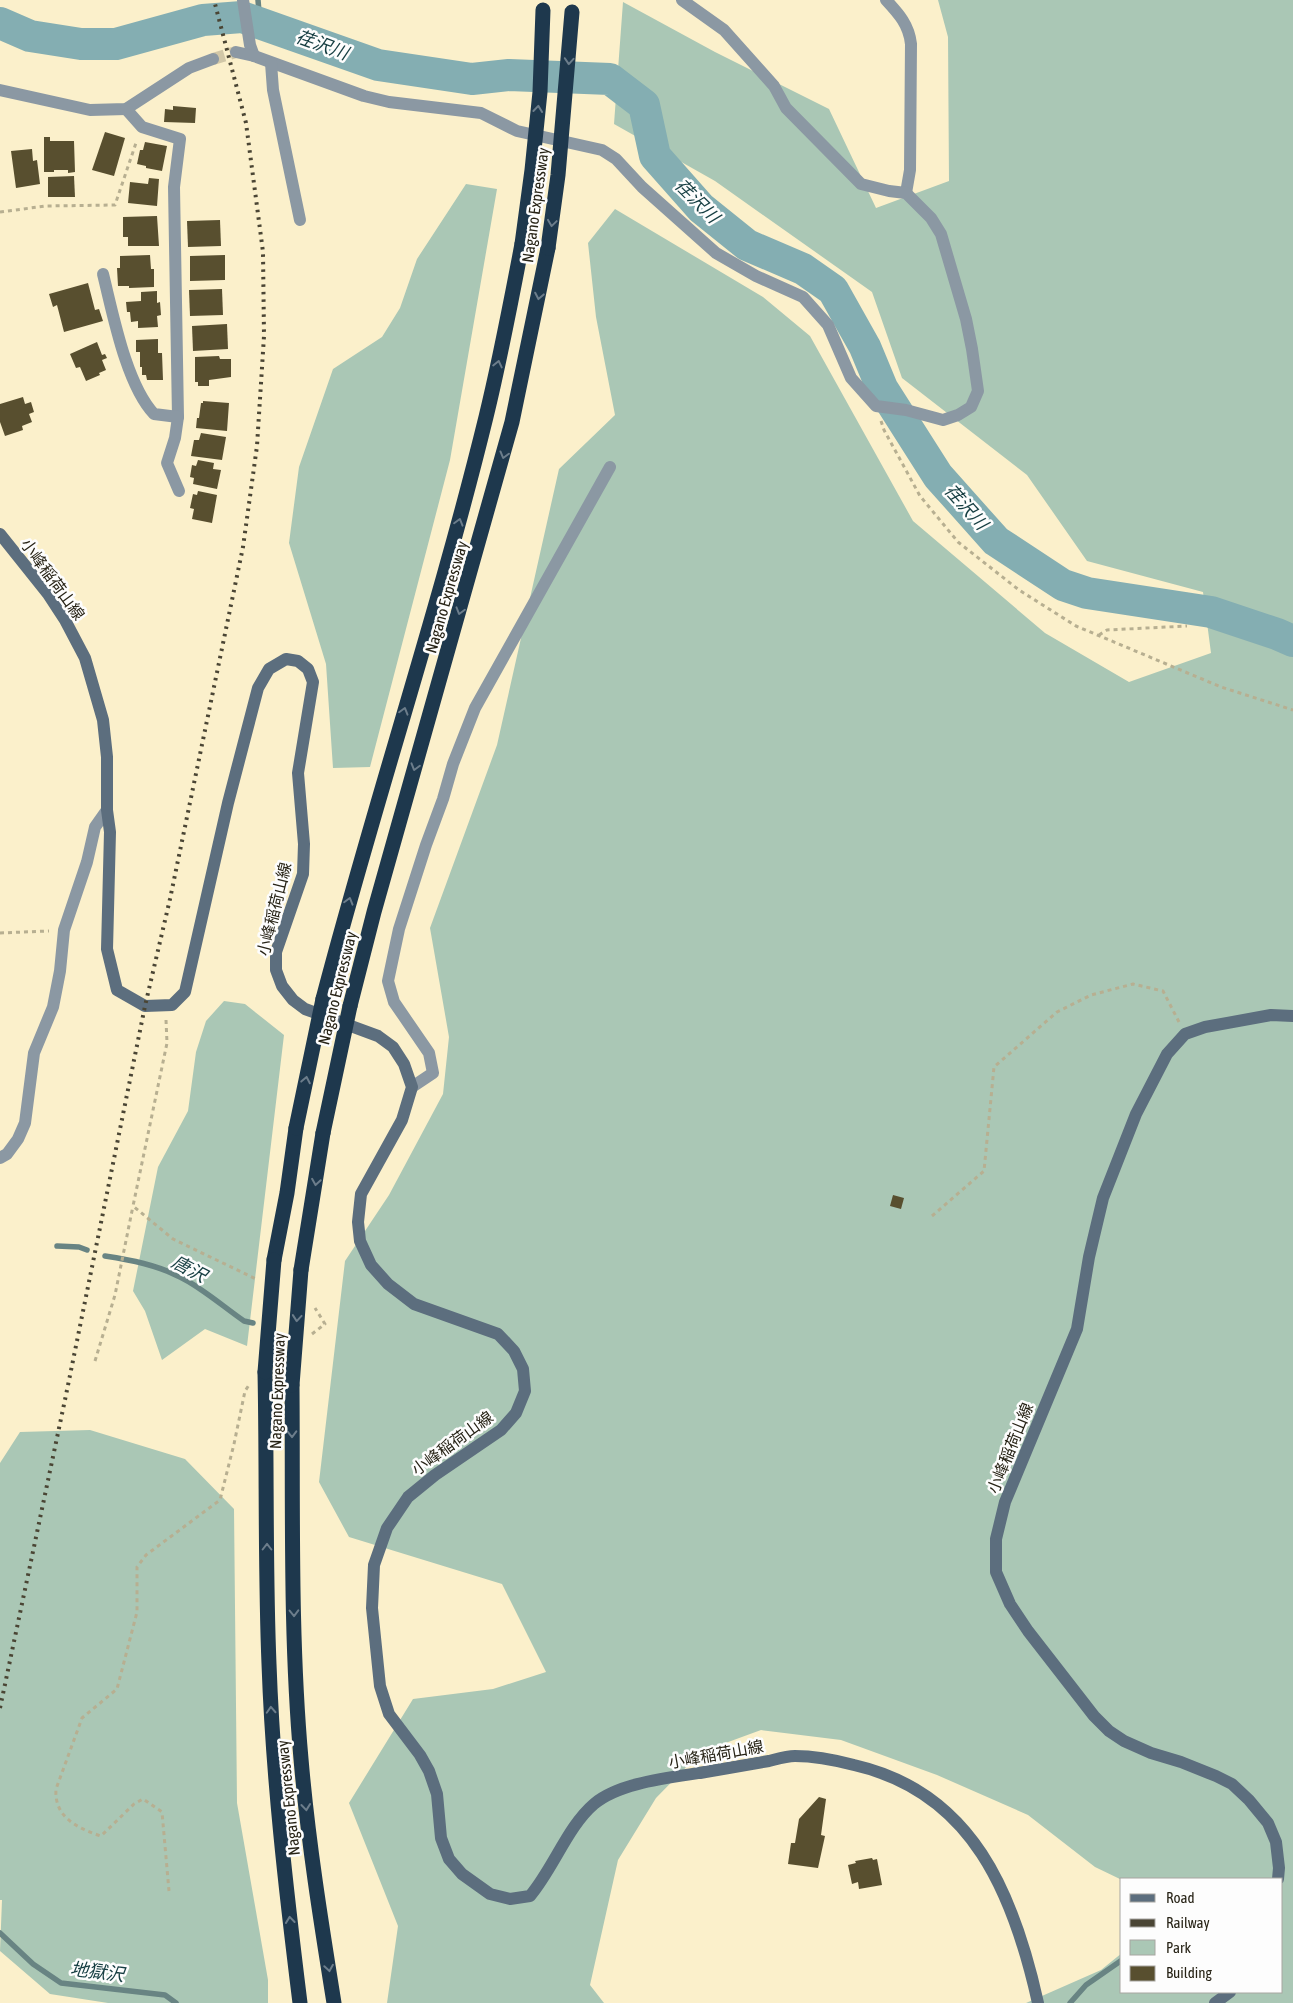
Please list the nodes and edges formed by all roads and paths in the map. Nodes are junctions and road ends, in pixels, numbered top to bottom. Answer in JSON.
{"nodes":[{"id":1,"x":243,"y":0,"type":"edge"},
{"id":2,"x":682,"y":0,"type":"edge"},
{"id":3,"x":886,"y":0,"type":"edge"},
{"id":4,"x":543,"y":5,"type":"edge"},
{"id":5,"x":572,"y":6,"type":"edge"},
{"id":6,"x":252,"y":51,"type":"junction"},
{"id":7,"x":236,"y":52,"type":"tunnel mouth"},
{"id":8,"x":213,"y":60,"type":"tunnel mouth"},
{"id":9,"x":271,"y":63,"type":"junction"},
{"id":10,"x":0,"y":90,"type":"edge"},
{"id":11,"x":126,"y":109,"type":"junction"},
{"id":12,"x":142,"y":127,"type":"junction"},
{"id":13,"x":906,"y":193,"type":"junction"},
{"id":14,"x":0,"y":212,"type":"edge"},
{"id":15,"x":300,"y":220,"type":"dead end"},
{"id":16,"x":103,"y":274,"type":"dead end"},
{"id":17,"x":880,"y":406,"type":"junction"},
{"id":18,"x":178,"y":417,"type":"junction"},
{"id":19,"x":610,"y":467,"type":"dead end"},
{"id":20,"x":180,"y":492,"type":"dead end"},
{"id":21,"x":0,"y":534,"type":"edge"},
{"id":22,"x":1187,"y":626,"type":"dead end"},
{"id":23,"x":1098,"y":635,"type":"junction"},
{"id":24,"x":1293,"y":710,"type":"edge"},
{"id":25,"x":107,"y":810,"type":"junction"},
{"id":26,"x":64,"y":930,"type":"junction"},
{"id":27,"x":0,"y":933,"type":"edge"},
{"id":28,"x":166,"y":1006,"type":"junction"},
{"id":29,"x":1293,"y":1016,"type":"edge"},
{"id":30,"x":1185,"y":1034,"type":"junction"},
{"id":31,"x":412,"y":1086,"type":"junction"},
{"id":32,"x":0,"y":1158,"type":"edge"},
{"id":33,"x":133,"y":1206,"type":"junction"},
{"id":34,"x":932,"y":1216,"type":"dead end"},
{"id":35,"x":261,"y":1282,"type":"dead end"},
{"id":36,"x":314,"y":1306,"type":"dead end"},
{"id":37,"x":310,"y":1335,"type":"dead end"},
{"id":38,"x":95,"y":1361,"type":"dead end"},
{"id":39,"x":252,"y":1381,"type":"dead end"},
{"id":40,"x":1278,"y":1878,"type":"edge"},
{"id":41,"x":169,"y":1891,"type":"dead end"},
{"id":42,"x":1229,"y":1993,"type":"edge"},
{"id":43,"x":300,"y":2003,"type":"edge"},
{"id":44,"x":334,"y":2003,"type":"edge"},
{"id":45,"x":1038,"y":2003,"type":"edge"},
{"id":46,"x":1215,"y":2003,"type":"edge"}],
"edges":[{"from":1,"to":6,"type":"street"},
{"from":2,"to":13,"type":"street"},
{"from":3,"to":13,"type":"street"},
{"from":43,"to":4,"type":"highway","name":"Nagano Expressway","one_way":true,"bridge":true},
{"from":5,"to":44,"type":"highway","name":"Nagano Expressway","one_way":true,"bridge":true},
{"from":6,"to":7,"type":"street"},
{"from":6,"to":9,"type":"street"},
{"from":8,"to":11,"type":"street"},
{"from":9,"to":15,"type":"street"},
{"from":9,"to":17,"type":"street"},
{"from":10,"to":11,"type":"street"},
{"from":11,"to":12,"type":"street"},
{"from":12,"to":14,"type":"path"},
{"from":12,"to":18,"type":"street"},
{"from":13,"to":17,"type":"street"},
{"from":16,"to":18,"type":"street"},
{"from":17,"to":23,"type":"path"},
{"from":18,"to":20,"type":"street"},
{"from":19,"to":31,"type":"street"},
{"from":21,"to":25,"type":"main road","name":"小峰稲荷山線"},
{"from":22,"to":23,"type":"path"},
{"from":23,"to":24,"type":"path"},
{"from":25,"to":26,"type":"street"},
{"from":25,"to":28,"type":"main road","name":"小峰稲荷山線"},
{"from":26,"to":27,"type":"path"},
{"from":26,"to":32,"type":"street"},
{"from":28,"to":31,"type":"main road","name":"小峰稲荷山線"},
{"from":28,"to":33,"type":"path"},
{"from":29,"to":30,"type":"main road","name":"小峰稲荷山線"},
{"from":30,"to":34,"type":"path"},
{"from":30,"to":40,"type":"main road","name":"小峰稲荷山線"},
{"from":31,"to":45,"type":"main road","name":"小峰稲荷山線"},
{"from":33,"to":35,"type":"path"},
{"from":33,"to":38,"type":"path"},
{"from":36,"to":37,"type":"path"},
{"from":39,"to":41,"type":"path"},
{"from":42,"to":46,"type":"main road"}]}
